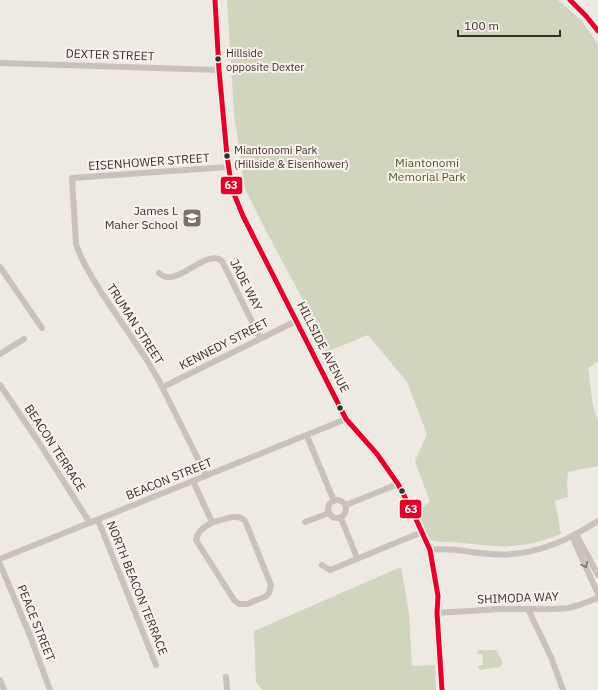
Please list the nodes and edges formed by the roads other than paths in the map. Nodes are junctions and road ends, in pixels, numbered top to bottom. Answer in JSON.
{"nodes":[{"id":1,"x":215,"y":0,"type":"edge"},
{"id":2,"x":570,"y":0,"type":"edge"},
{"id":3,"x":598,"y":31,"type":"edge"},
{"id":4,"x":0,"y":63,"type":"edge"},
{"id":5,"x":219,"y":70,"type":"junction"},
{"id":6,"x":228,"y":167,"type":"junction"},
{"id":7,"x":72,"y":178,"type":"joint"},
{"id":8,"x":0,"y":267,"type":"edge"},
{"id":9,"x":158,"y":273,"type":"dead end"},
{"id":10,"x":296,"y":321,"type":"junction"},
{"id":11,"x":42,"y":328,"type":"dead end"},
{"id":12,"x":260,"y":338,"type":"junction"},
{"id":13,"x":24,"y":339,"type":"dead end"},
{"id":14,"x":0,"y":354,"type":"edge"},
{"id":15,"x":0,"y":385,"type":"edge"},
{"id":16,"x":163,"y":387,"type":"junction"},
{"id":17,"x":346,"y":420,"type":"junction"},
{"id":18,"x":306,"y":436,"type":"junction"},
{"id":19,"x":206,"y":476,"type":"junction"},
{"id":20,"x":193,"y":481,"type":"junction"},
{"id":21,"x":398,"y":484,"type":"junction"},
{"id":22,"x":334,"y":501,"type":"junction"},
{"id":23,"x":346,"y":505,"type":"junction"},
{"id":24,"x":329,"y":513,"type":"junction"},
{"id":25,"x":341,"y":518,"type":"junction"},
{"id":26,"x":98,"y":520,"type":"junction"},
{"id":27,"x":598,"y":521,"type":"edge"},
{"id":28,"x":212,"y":522,"type":"junction"},
{"id":29,"x":305,"y":522,"type":"dead end"},
{"id":30,"x":90,"y":523,"type":"junction"},
{"id":31,"x":422,"y":532,"type":"junction"},
{"id":32,"x":574,"y":535,"type":"junction"},
{"id":33,"x":430,"y":550,"type":"junction"},
{"id":34,"x":358,"y":558,"type":"junction"},
{"id":35,"x":0,"y":559,"type":"edge"},
{"id":36,"x":0,"y":564,"type":"edge"},
{"id":37,"x":322,"y":565,"type":"dead end"},
{"id":38,"x":598,"y":575,"type":"edge"},
{"id":39,"x":598,"y":594,"type":"edge"},
{"id":40,"x":598,"y":598,"type":"edge"},
{"id":41,"x":528,"y":609,"type":"junction"},
{"id":42,"x":436,"y":613,"type":"junction"},
{"id":43,"x":156,"y":665,"type":"dead end"},
{"id":44,"x":226,"y":677,"type":"dead end"},
{"id":45,"x":50,"y":690,"type":"edge"},
{"id":46,"x":227,"y":690,"type":"edge"},
{"id":47,"x":442,"y":690,"type":"edge"},
{"id":48,"x":562,"y":690,"type":"edge"}],
"edges":[{"from":1,"to":5,"type":"street","name":"HILLSIDE AVENUE"},
{"from":2,"to":3,"type":"street"},
{"from":4,"to":5,"type":"street","name":"DEXTER STREET"},
{"from":5,"to":6,"type":"street","name":"HILLSIDE AVENUE"},
{"from":6,"to":7,"type":"street","name":"EISENHOWER STREET"},
{"from":6,"to":10,"type":"street","name":"HILLSIDE AVENUE"},
{"from":7,"to":16,"type":"street","name":"TRUMAN STREET"},
{"from":8,"to":11,"type":"street"},
{"from":9,"to":12,"type":"street","name":"JADE WAY"},
{"from":10,"to":12,"type":"street","name":"KENNEDY STREET"},
{"from":10,"to":17,"type":"street","name":"HILLSIDE AVENUE"},
{"from":12,"to":16,"type":"street","name":"KENNEDY STREET"},
{"from":13,"to":14,"type":"street"},
{"from":15,"to":30,"type":"street","name":"BEACON TERRACE"},
{"from":16,"to":19,"type":"street","name":"TRUMAN STREET"},
{"from":17,"to":18,"type":"street","name":"BEACON STREET"},
{"from":17,"to":21,"type":"street","name":"HILLSIDE AVENUE"},
{"from":18,"to":19,"type":"street","name":"BEACON STREET"},
{"from":18,"to":22,"type":"street"},
{"from":19,"to":20,"type":"street","name":"BEACON STREET"},
{"from":20,"to":26,"type":"street","name":"BEACON STREET"},
{"from":20,"to":28,"type":"street"},
{"from":21,"to":23,"type":"street"},
{"from":21,"to":31,"type":"street","name":"HILLSIDE AVENUE"},
{"from":22,"to":23,"type":"street"},
{"from":22,"to":24,"type":"street"},
{"from":23,"to":25,"type":"street"},
{"from":24,"to":25,"type":"street"},
{"from":24,"to":29,"type":"street"},
{"from":25,"to":34,"type":"street"},
{"from":26,"to":30,"type":"street","name":"BEACON STREET"},
{"from":26,"to":43,"type":"street","name":"NORTH BEACON TERRACE"},
{"from":27,"to":32,"type":"street"},
{"from":28,"to":28,"type":"street"},
{"from":30,"to":35,"type":"street","name":"BEACON STREET"},
{"from":31,"to":33,"type":"street","name":"HILLSIDE AVENUE"},
{"from":31,"to":34,"type":"street"},
{"from":32,"to":33,"type":"street"},
{"from":32,"to":38,"type":"street"},
{"from":32,"to":39,"type":"street","one_way":true},
{"from":33,"to":42,"type":"street","name":"HILLSIDE AVENUE"},
{"from":34,"to":37,"type":"street"},
{"from":36,"to":45,"type":"street","name":"PEACE STREET"},
{"from":40,"to":41,"type":"street","name":"SHIMODA WAY"},
{"from":41,"to":42,"type":"street","name":"SHIMODA WAY"},
{"from":41,"to":48,"type":"street"},
{"from":42,"to":47,"type":"street","name":"HILLSIDE AVENUE"},
{"from":44,"to":46,"type":"street"}]}
